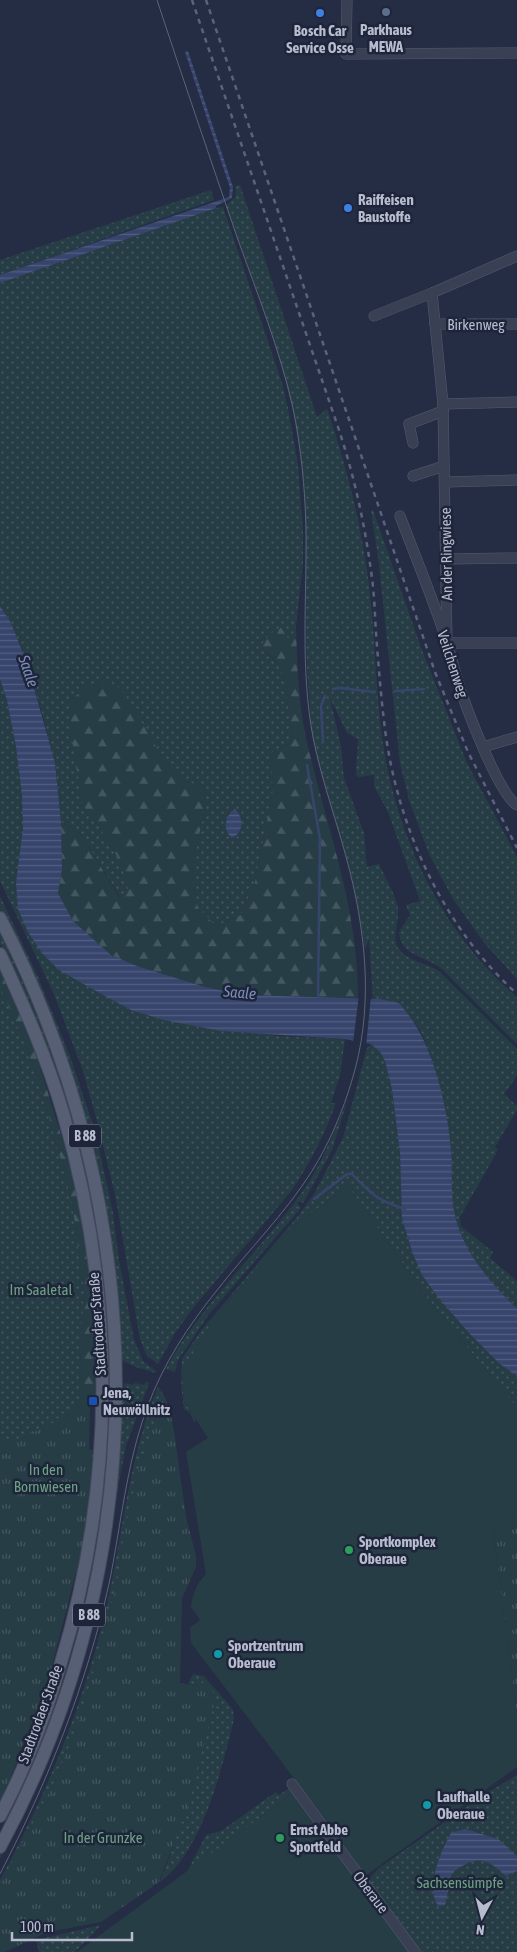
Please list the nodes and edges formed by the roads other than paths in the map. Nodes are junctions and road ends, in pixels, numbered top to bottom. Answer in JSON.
{"nodes":[{"id":1,"x":347,"y":0,"type":"edge"},
{"id":2,"x":517,"y":53,"type":"edge"},
{"id":3,"x":517,"y":256,"type":"edge"},
{"id":4,"x":432,"y":294,"type":"junction"},
{"id":5,"x":374,"y":316,"type":"dead end"},
{"id":6,"x":434,"y":324,"type":"junction"},
{"id":7,"x":517,"y":324,"type":"edge"},
{"id":8,"x":517,"y":402,"type":"edge"},
{"id":9,"x":443,"y":408,"type":"junction"},
{"id":10,"x":413,"y":443,"type":"dead end"},
{"id":11,"x":444,"y":466,"type":"junction"},
{"id":12,"x":413,"y":476,"type":"dead end"},
{"id":13,"x":517,"y":480,"type":"edge"},
{"id":14,"x":445,"y":482,"type":"junction"},
{"id":15,"x":400,"y":516,"type":"dead end"},
{"id":16,"x":517,"y":558,"type":"edge"},
{"id":17,"x":447,"y":559,"type":"junction"},
{"id":18,"x":447,"y":642,"type":"junction"},
{"id":19,"x":517,"y":643,"type":"edge"},
{"id":20,"x":517,"y":737,"type":"edge"},
{"id":21,"x":483,"y":747,"type":"junction"},
{"id":22,"x":517,"y":805,"type":"edge"},
{"id":23,"x":0,"y":918,"type":"edge"},
{"id":24,"x":0,"y":954,"type":"edge"},
{"id":25,"x":292,"y":1784,"type":"dead end"},
{"id":26,"x":0,"y":1816,"type":"edge"},
{"id":27,"x":0,"y":1847,"type":"edge"},
{"id":28,"x":415,"y":1952,"type":"edge"}],
"edges":[{"from":1,"to":2,"type":"street"},
{"from":3,"to":4,"type":"street"},
{"from":4,"to":5,"type":"street"},
{"from":4,"to":6,"type":"street","name":"An der Ringwiese"},
{"from":6,"to":7,"type":"street","name":"Birkenweg"},
{"from":6,"to":9,"type":"street","name":"An der Ringwiese"},
{"from":8,"to":9,"type":"street"},
{"from":9,"to":10,"type":"street"},
{"from":9,"to":11,"type":"street","name":"An der Ringwiese"},
{"from":11,"to":12,"type":"street"},
{"from":11,"to":14,"type":"street","name":"An der Ringwiese"},
{"from":13,"to":14,"type":"street"},
{"from":14,"to":17,"type":"street","name":"An der Ringwiese"},
{"from":15,"to":18,"type":"street","name":"Veilchenweg"},
{"from":16,"to":17,"type":"street"},
{"from":17,"to":18,"type":"street","name":"An der Ringwiese"},
{"from":18,"to":19,"type":"street"},
{"from":18,"to":21,"type":"street","name":"Veilchenweg"},
{"from":20,"to":21,"type":"street"},
{"from":21,"to":22,"type":"street","name":"Veilchenweg"},
{"from":23,"to":27,"type":"main road","name":"Stadtrodaer Straße","number":"B 88"},
{"from":24,"to":26,"type":"main road","name":"Stadtrodaer Straße","number":"B 88"},
{"from":25,"to":28,"type":"street","name":"Oberaue"}]}
